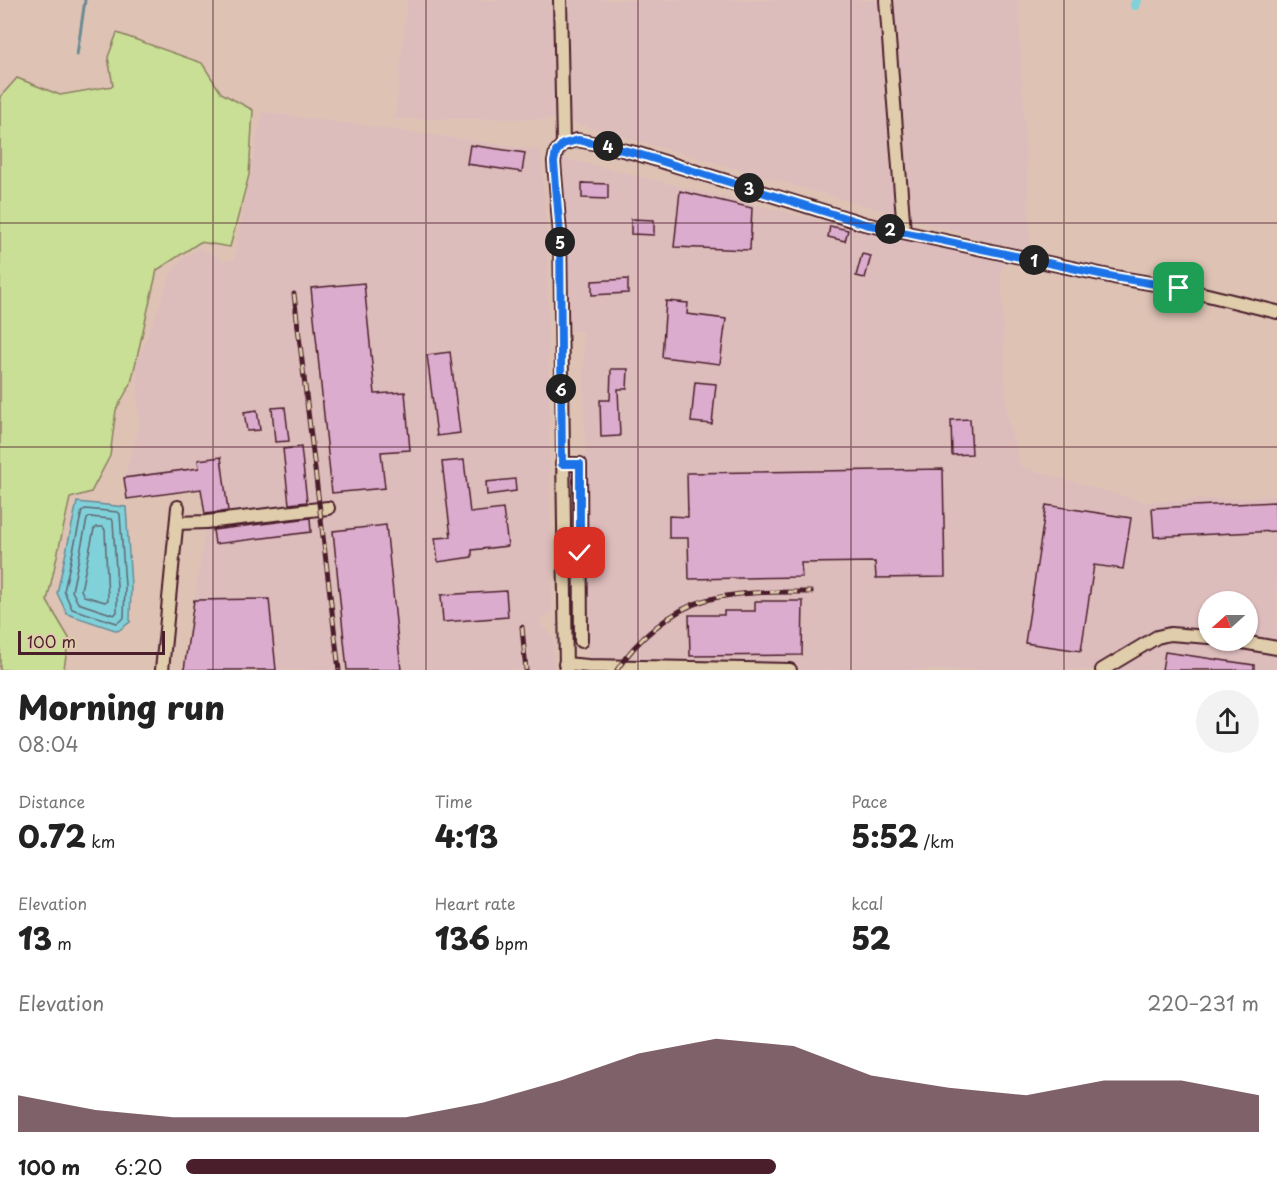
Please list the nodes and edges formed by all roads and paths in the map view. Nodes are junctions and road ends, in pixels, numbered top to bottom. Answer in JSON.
{"nodes":[{"id":1,"x":560,"y":0,"type":"edge"},
{"id":2,"x":886,"y":0,"type":"edge"},
{"id":3,"x":563,"y":144,"type":"junction"},
{"id":4,"x":904,"y":232,"type":"junction"},
{"id":5,"x":1277,"y":312,"type":"edge"},
{"id":6,"x":562,"y":464,"type":"junction"},
{"id":7,"x":178,"y":507,"type":"dead end"},
{"id":8,"x":328,"y":508,"type":"dead end"},
{"id":9,"x":177,"y":524,"type":"junction"},
{"id":10,"x":1198,"y":636,"type":"edge"},
{"id":11,"x":581,"y":641,"type":"dead end"},
{"id":12,"x":1258,"y":645,"type":"edge"},
{"id":13,"x":1277,"y":648,"type":"edge"},
{"id":14,"x":1126,"y":655,"type":"junction"},
{"id":15,"x":566,"y":667,"type":"edge"},
{"id":16,"x":162,"y":670,"type":"edge"},
{"id":17,"x":790,"y":670,"type":"edge"},
{"id":18,"x":1102,"y":670,"type":"edge"},
{"id":19,"x":1126,"y":670,"type":"edge"}],
"edges":[{"from":1,"to":3,"type":"street"},
{"from":2,"to":4,"type":"street"},
{"from":3,"to":4,"type":"street"},
{"from":3,"to":6,"type":"street"},
{"from":4,"to":5,"type":"street"},
{"from":6,"to":11,"type":"street"},
{"from":6,"to":15,"type":"street"},
{"from":7,"to":9,"type":"street"},
{"from":8,"to":9,"type":"street"},
{"from":9,"to":16,"type":"street"},
{"from":10,"to":14,"type":"street"},
{"from":12,"to":13,"type":"street"},
{"from":14,"to":18,"type":"street"},
{"from":14,"to":19,"type":"street"},
{"from":15,"to":17,"type":"street"}]}
